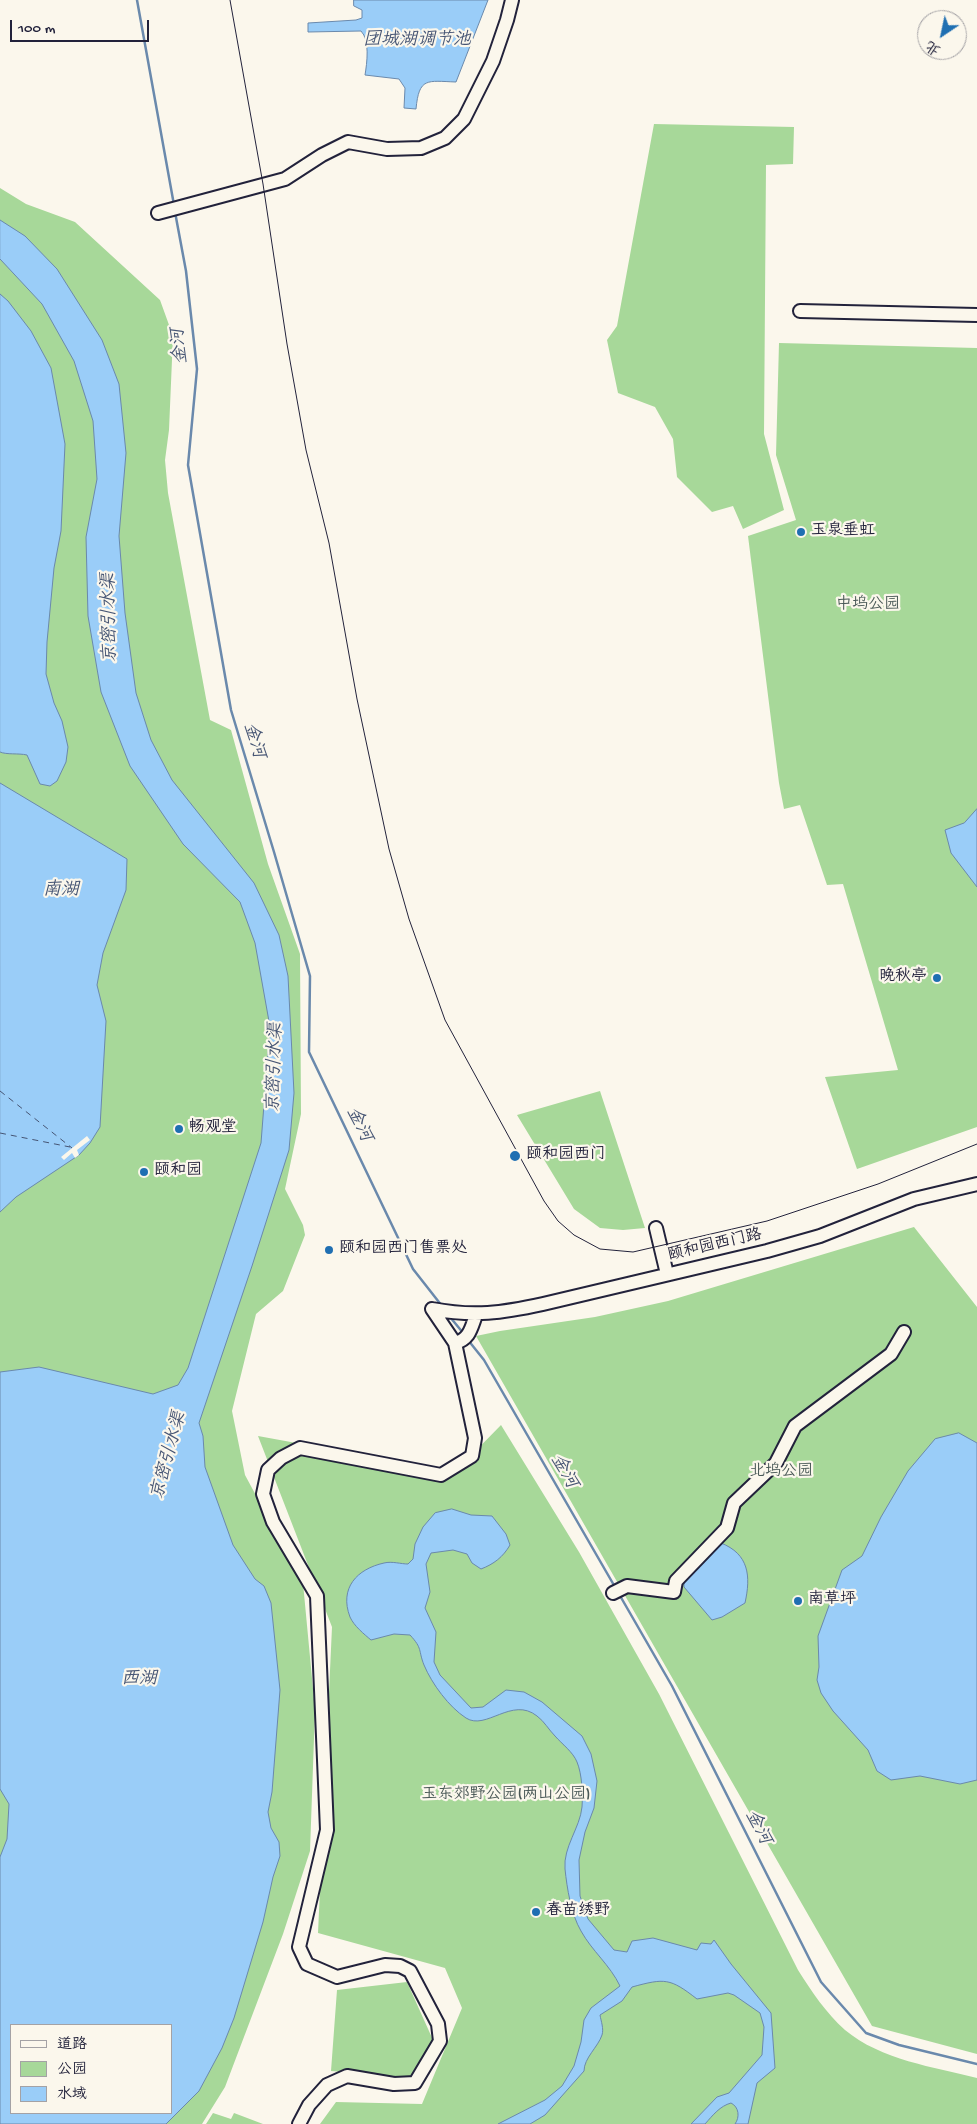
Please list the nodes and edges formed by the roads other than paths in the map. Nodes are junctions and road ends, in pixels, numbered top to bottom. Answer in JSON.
{"nodes":[{"id":1,"x":512,"y":0,"type":"edge"},
{"id":2,"x":162,"y":212,"type":"dead end"},
{"id":3,"x":800,"y":311,"type":"dead end"},
{"id":4,"x":977,"y":315,"type":"edge"},
{"id":5,"x":977,"y":1184,"type":"edge"},
{"id":6,"x":656,"y":1228,"type":"dead end"},
{"id":7,"x":667,"y":1274,"type":"junction"},
{"id":8,"x":476,"y":1315,"type":"junction"},
{"id":9,"x":904,"y":1332,"type":"dead end"},
{"id":10,"x":462,"y":1339,"type":"junction"},
{"id":11,"x":616,"y":1592,"type":"dead end"},
{"id":12,"x":299,"y":2124,"type":"edge"}],
"edges":[{"from":1,"to":2,"type":"street"},
{"from":3,"to":4,"type":"street"},
{"from":5,"to":7,"type":"street","name":"颐和园西门路"},
{"from":6,"to":7,"type":"street"},
{"from":7,"to":8,"type":"street","name":"颐和园西门路"},
{"from":8,"to":10,"type":"street"},
{"from":8,"to":10,"type":"street","name":"颐和园西门路"},
{"from":9,"to":11,"type":"street"},
{"from":10,"to":12,"type":"street"}]}
